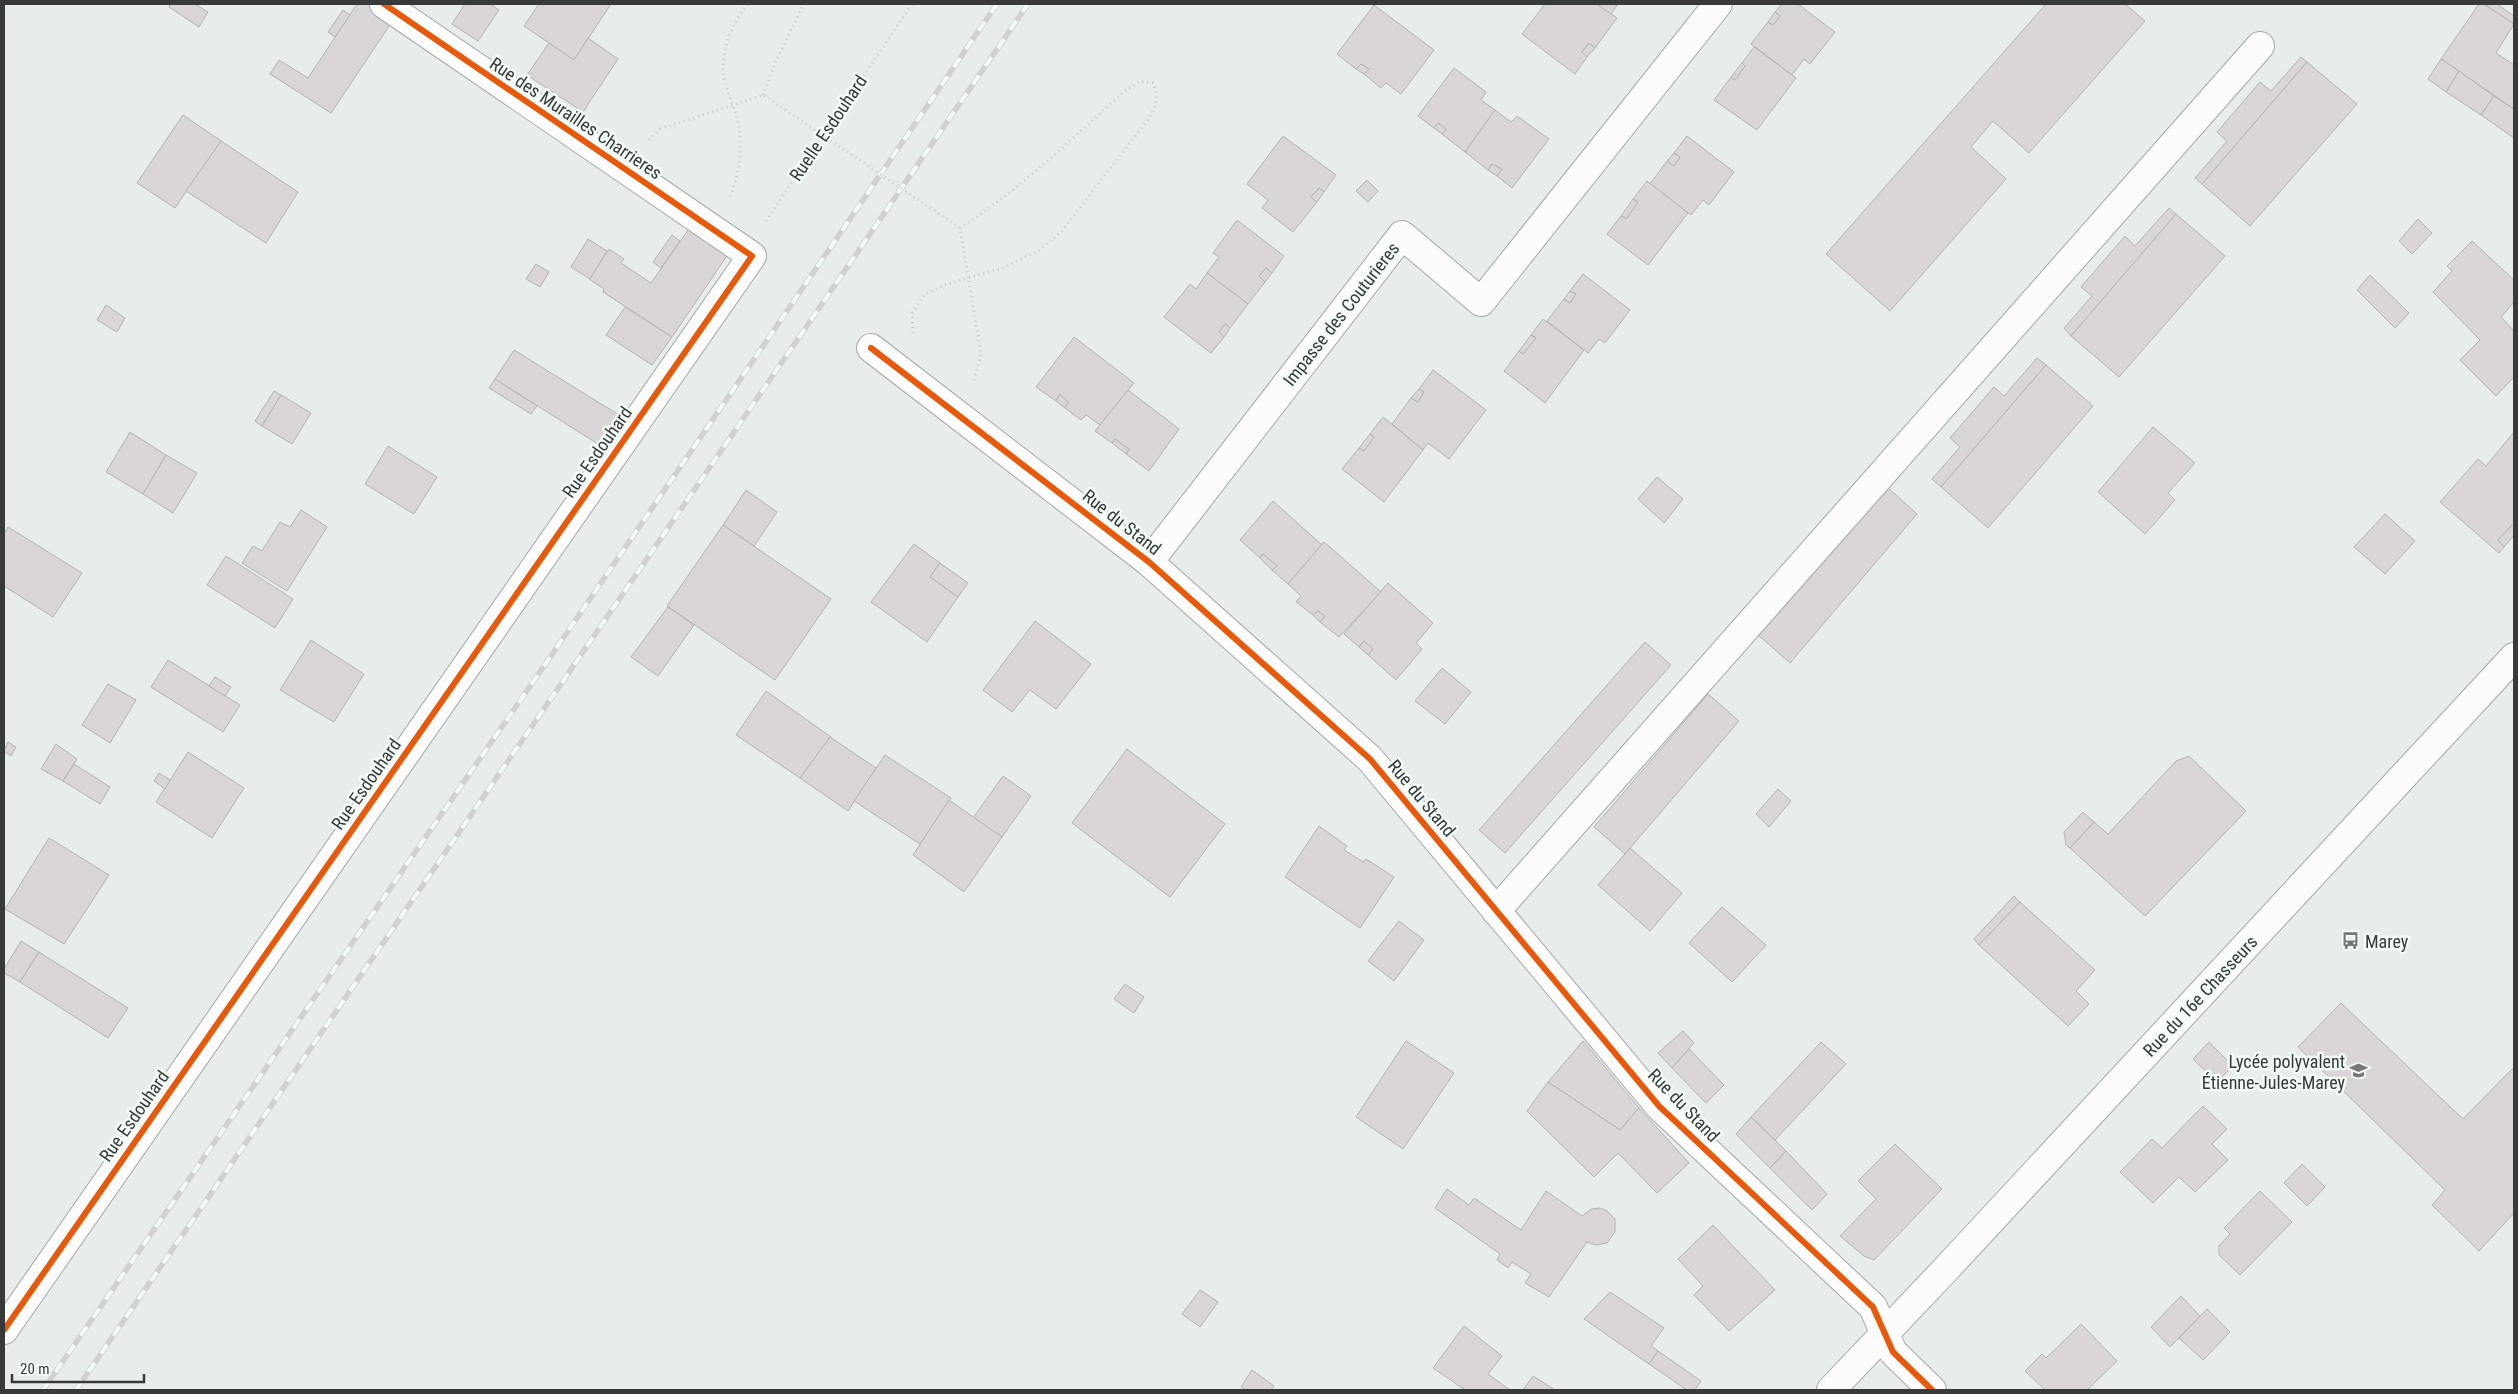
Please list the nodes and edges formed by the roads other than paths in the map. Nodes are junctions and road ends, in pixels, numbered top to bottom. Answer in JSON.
{"nodes":[{"id":1,"x":384,"y":4,"type":"edge"},
{"id":2,"x":1718,"y":4,"type":"edge"},
{"id":3,"x":2260,"y":46,"type":"dead end"},
{"id":4,"x":752,"y":256,"type":"joint"},
{"id":5,"x":871,"y":348,"type":"dead end"},
{"id":6,"x":1149,"y":562,"type":"junction"},
{"id":7,"x":2514,"y":657,"type":"edge"},
{"id":8,"x":1496,"y":910,"type":"junction"},
{"id":9,"x":4,"y":1330,"type":"edge"},
{"id":10,"x":1884,"y":1333,"type":"junction"},
{"id":11,"x":1831,"y":1390,"type":"edge"},
{"id":12,"x":1932,"y":1390,"type":"edge"}],
"edges":[{"from":1,"to":4,"type":"street","name":"Rue des Murailles Charrieres"},
{"from":2,"to":6,"type":"street","name":"Impasse des Couturieres"},
{"from":3,"to":8,"type":"street"},
{"from":4,"to":9,"type":"street","name":"Rue Esdouhard"},
{"from":5,"to":6,"type":"street","name":"Rue du Stand"},
{"from":6,"to":8,"type":"street","name":"Rue du Stand"},
{"from":7,"to":10,"type":"street","name":"Rue du 16e Chasseurs"},
{"from":8,"to":10,"type":"street","name":"Rue du Stand"},
{"from":10,"to":11,"type":"street","name":"Rue du 16e Chasseurs"},
{"from":10,"to":12,"type":"street","name":"Rue du Stand"}]}
